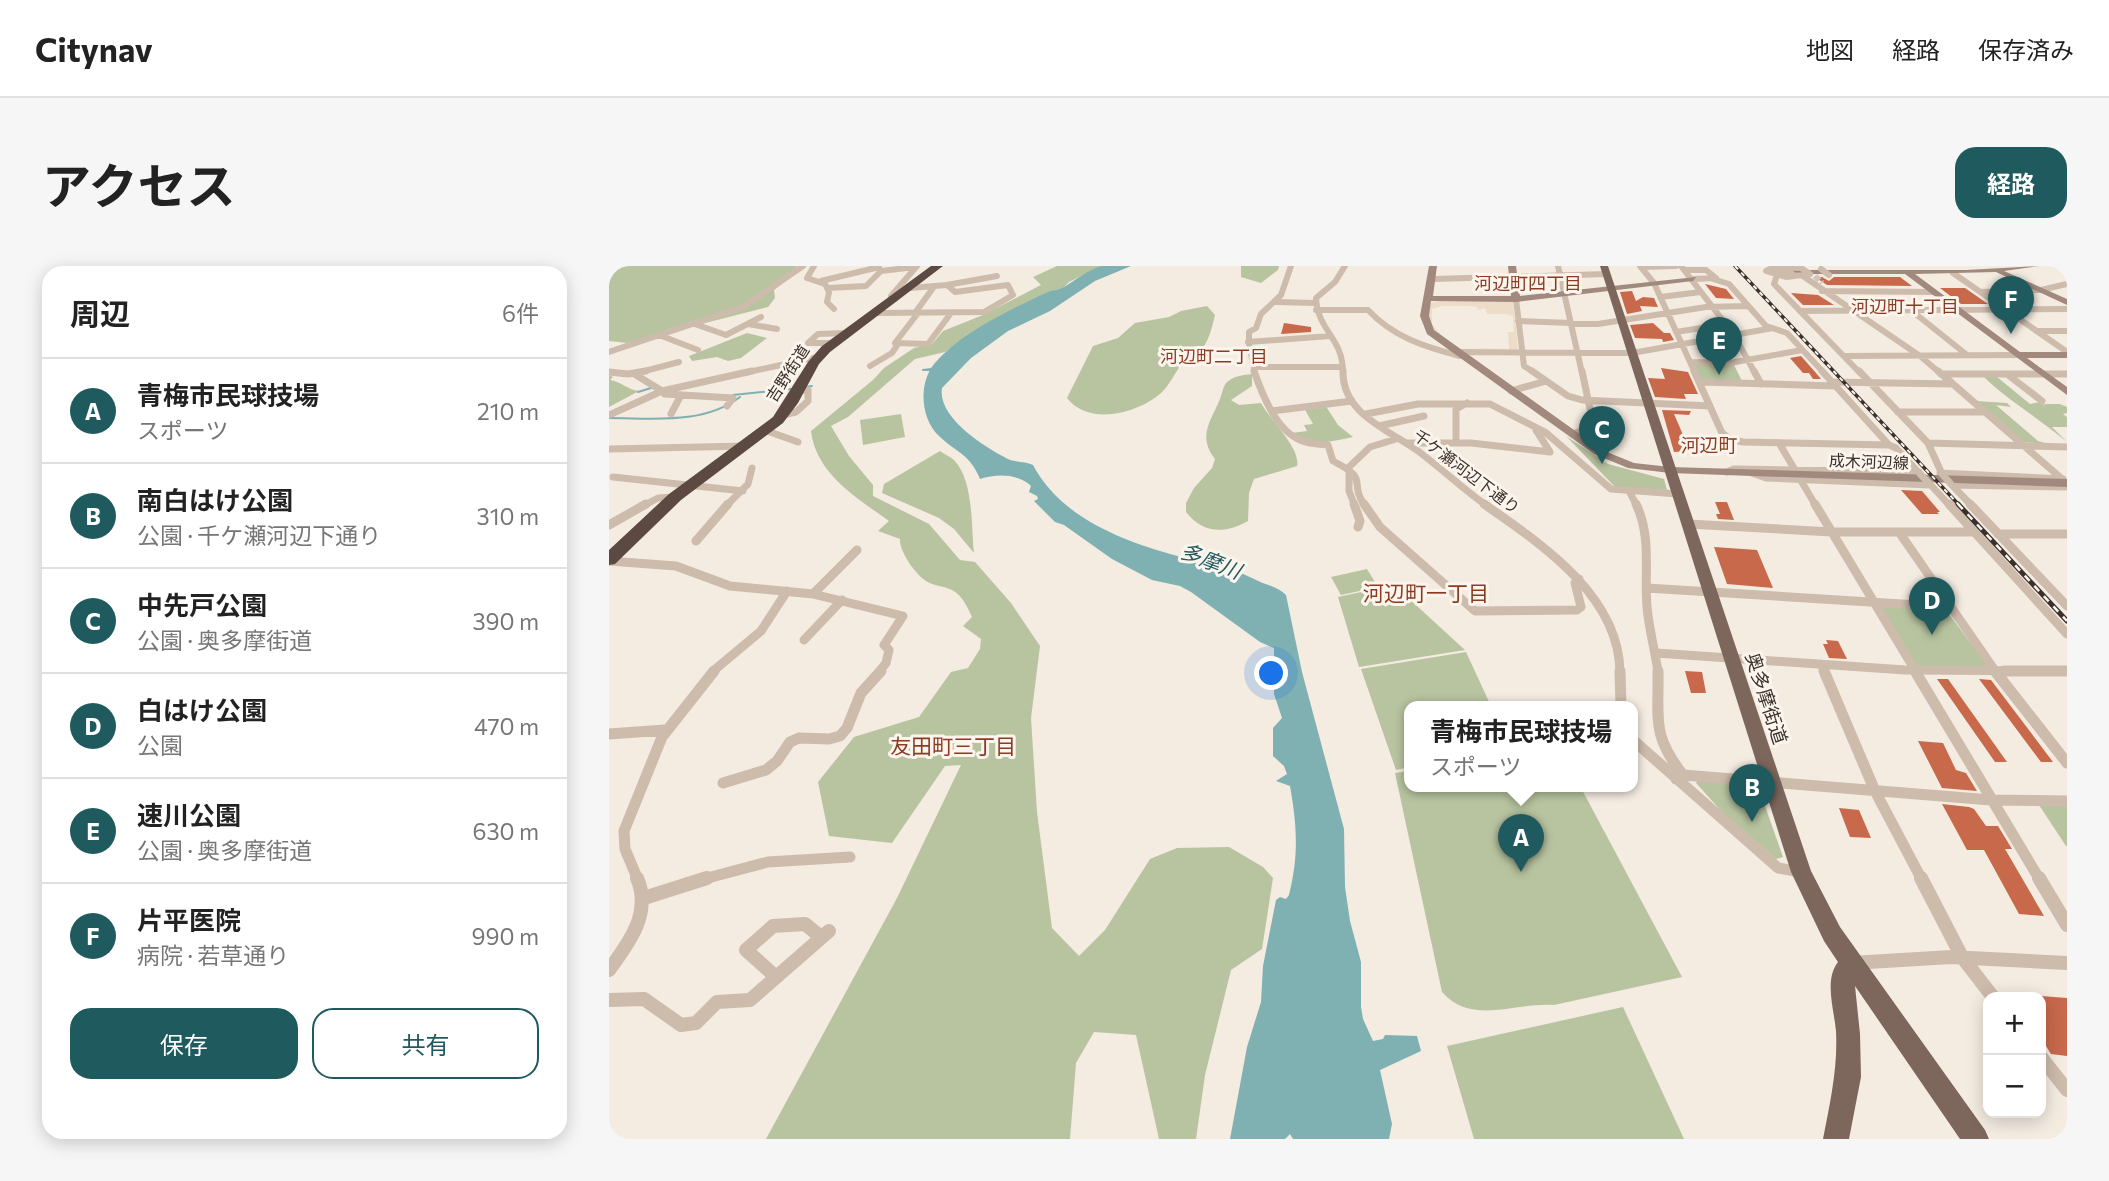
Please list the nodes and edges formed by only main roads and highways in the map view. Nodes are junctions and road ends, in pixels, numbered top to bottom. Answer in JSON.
{"nodes":[{"id":1,"x":938,"y":266,"type":"edge"},
{"id":2,"x":1605,"y":270,"type":"edge"},
{"id":3,"x":609,"y":561,"type":"edge"},
{"id":4,"x":1852,"y":963,"type":"junction"},
{"id":5,"x":1836,"y":1139,"type":"edge"},
{"id":6,"x":1976,"y":1139,"type":"edge"}],
"edges":[{"from":1,"to":3,"type":"highway","name":"吉野街道"},
{"from":2,"to":4,"type":"main road","name":"奥多摩街道"},
{"from":4,"to":5,"type":"main road"},
{"from":4,"to":6,"type":"main road","name":"奥多摩街道"}]}
